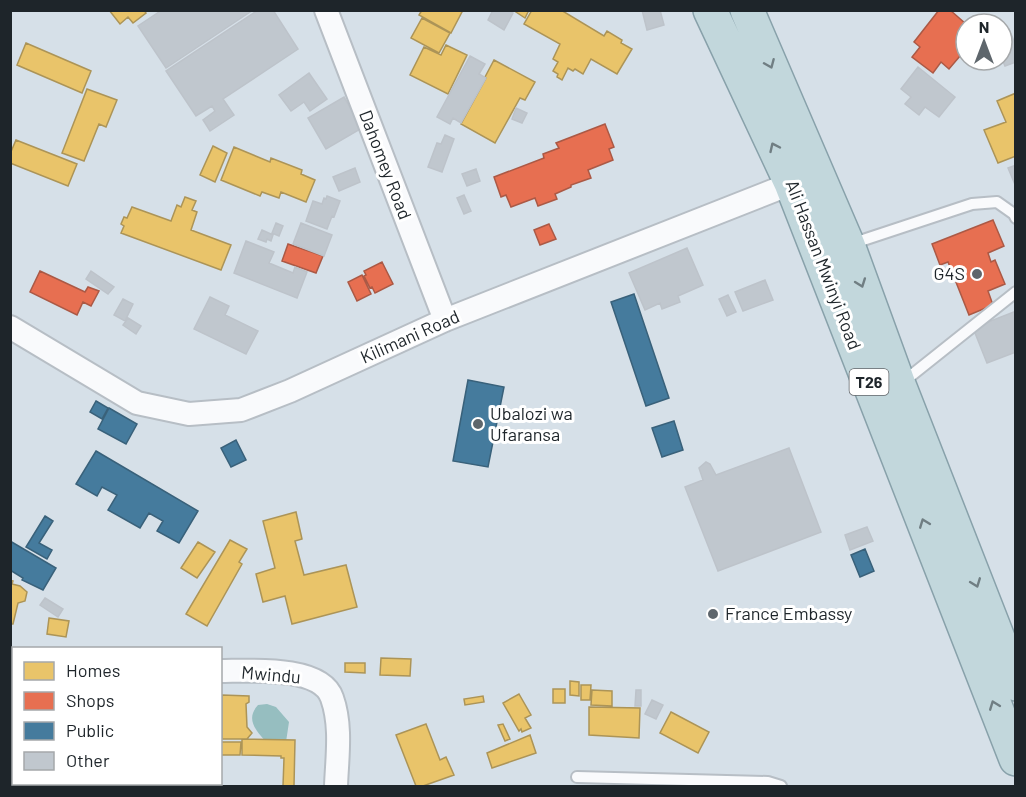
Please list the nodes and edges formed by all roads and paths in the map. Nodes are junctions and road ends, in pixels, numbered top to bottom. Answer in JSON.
{"nodes":[{"id":1,"x":326,"y":10,"type":"edge"},
{"id":2,"x":710,"y":10,"type":"edge"},
{"id":3,"x":747,"y":10,"type":"edge"},
{"id":4,"x":804,"y":178,"type":"junction"},
{"id":5,"x":1016,"y":218,"type":"edge"},
{"id":6,"x":848,"y":245,"type":"junction"},
{"id":7,"x":1016,"y":292,"type":"edge"},
{"id":8,"x":444,"y":320,"type":"junction"},
{"id":9,"x":10,"y":327,"type":"edge"},
{"id":10,"x":899,"y":385,"type":"junction"},
{"id":11,"x":222,"y":671,"type":"edge"},
{"id":12,"x":1016,"y":684,"type":"edge"},
{"id":13,"x":1016,"y":759,"type":"edge"},
{"id":14,"x":577,"y":777,"type":"dead end"},
{"id":15,"x":336,"y":786,"type":"edge"},
{"id":16,"x":781,"y":786,"type":"edge"}],
"edges":[{"from":1,"to":8,"type":"street","name":"Dahomey Road"},
{"from":4,"to":2,"type":"highway","name":"Ali Hassan Mwinyi Road","number":"T26","one_way":true},
{"from":3,"to":4,"type":"highway","name":"Ali Hassan Mwinyi Road","number":"T26","one_way":true},
{"from":4,"to":6,"type":"highway","name":"Ali Hassan Mwinyi Road","number":"T26"},
{"from":4,"to":8,"type":"street","name":"Kilimani Road"},
{"from":13,"to":4,"type":"highway","name":"Ali Hassan Mwinyi Road","number":"T26","one_way":true},
{"from":5,"to":6,"type":"lane"},
{"from":6,"to":10,"type":"highway","name":"Ali Hassan Mwinyi Road","number":"T26","one_way":true},
{"from":7,"to":10,"type":"lane"},
{"from":8,"to":9,"type":"street","name":"Kilimani Road"},
{"from":10,"to":12,"type":"highway","name":"Ali Hassan Mwinyi Road","number":"T26","one_way":true},
{"from":11,"to":15,"type":"street","name":"Mwindu"},
{"from":14,"to":16,"type":"lane"}]}
